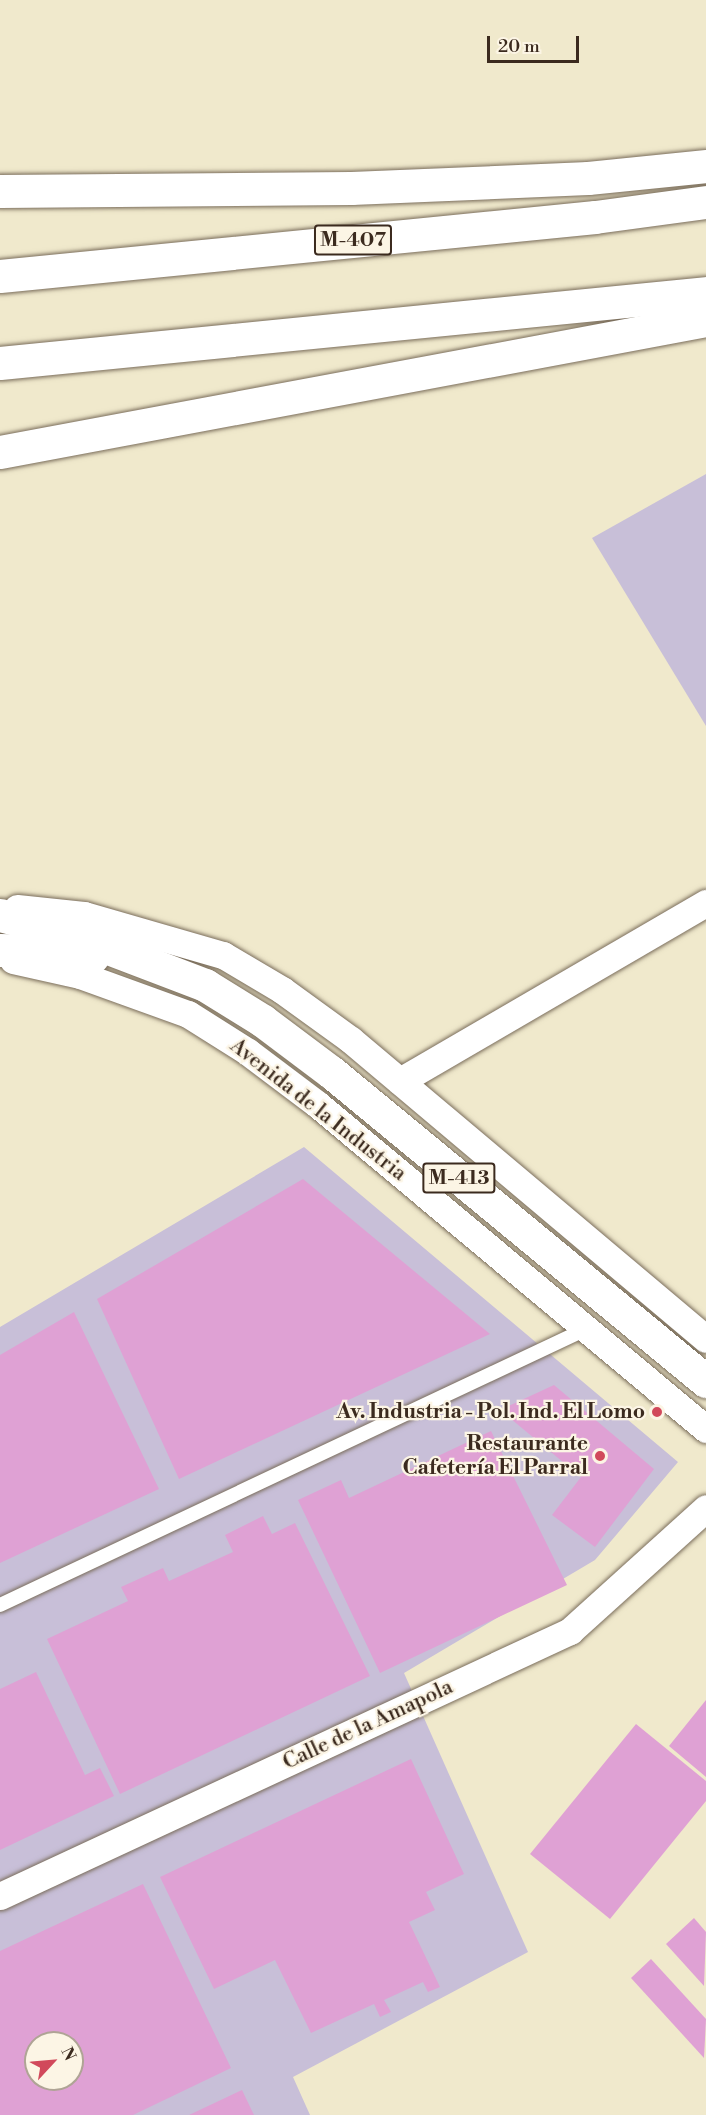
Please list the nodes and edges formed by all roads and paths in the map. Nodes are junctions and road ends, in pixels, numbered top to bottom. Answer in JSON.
{"nodes":[{"id":1,"x":706,"y":165,"type":"edge"},
{"id":2,"x":0,"y":191,"type":"edge"},
{"id":3,"x":706,"y":202,"type":"edge"},
{"id":4,"x":0,"y":276,"type":"edge"},
{"id":5,"x":706,"y":293,"type":"edge"},
{"id":6,"x":706,"y":320,"type":"edge"},
{"id":7,"x":0,"y":363,"type":"edge"},
{"id":8,"x":0,"y":452,"type":"edge"},
{"id":9,"x":706,"y":903,"type":"edge"},
{"id":10,"x":0,"y":906,"type":"edge"},
{"id":11,"x":0,"y":915,"type":"edge"},
{"id":12,"x":0,"y":950,"type":"edge"},
{"id":13,"x":0,"y":957,"type":"edge"},
{"id":14,"x":205,"y":985,"type":"junction"},
{"id":15,"x":400,"y":1081,"type":"junction"},
{"id":16,"x":586,"y":1329,"type":"junction"},
{"id":17,"x":706,"y":1339,"type":"edge"},
{"id":18,"x":706,"y":1381,"type":"edge"},
{"id":19,"x":706,"y":1429,"type":"edge"},
{"id":20,"x":706,"y":1508,"type":"edge"},
{"id":21,"x":0,"y":1605,"type":"edge"},
{"id":22,"x":0,"y":1896,"type":"edge"}],
"edges":[{"from":1,"to":2,"type":"main road"},
{"from":3,"to":4,"type":"main road","number":"M-407"},
{"from":5,"to":7,"type":"main road"},
{"from":6,"to":8,"type":"main road"},
{"from":9,"to":15,"type":"street"},
{"from":10,"to":15,"type":"street"},
{"from":11,"to":14,"type":"main road","number":"M-413"},
{"from":12,"to":14,"type":"main road","number":"M-413"},
{"from":13,"to":16,"type":"street","name":"Avenida de la Industria"},
{"from":14,"to":18,"type":"main road","name":"Avenida de la Industria","number":"M-413"},
{"from":15,"to":17,"type":"street"},
{"from":16,"to":19,"type":"street","name":"Avenida de la Industria"},
{"from":16,"to":21,"type":"lane"},
{"from":20,"to":22,"type":"street","name":"Calle de la Amapola"}]}
